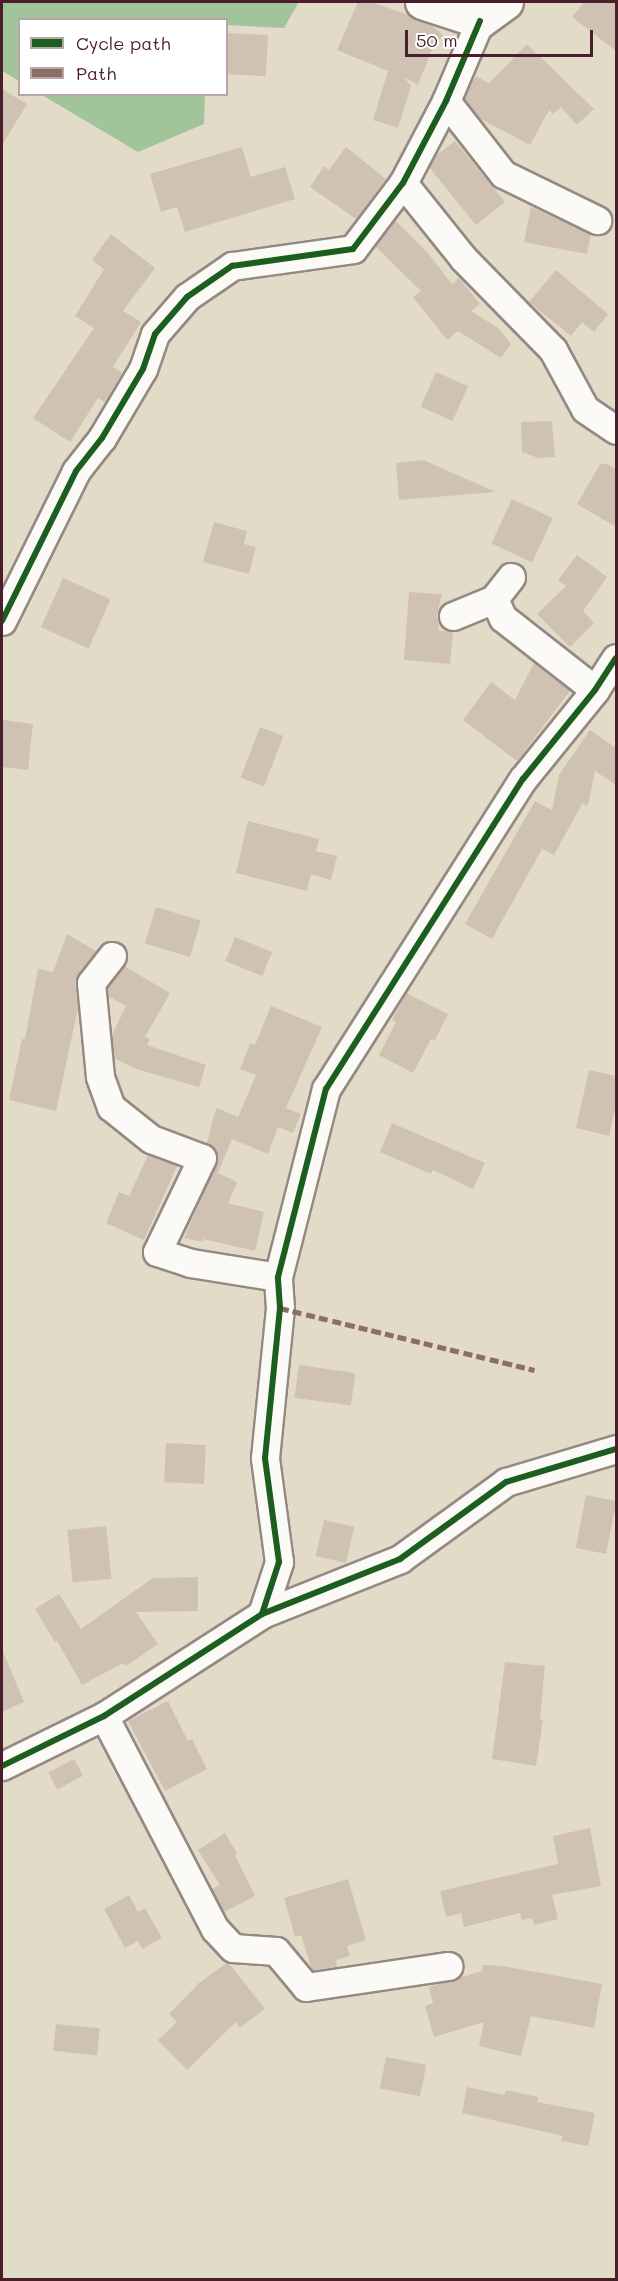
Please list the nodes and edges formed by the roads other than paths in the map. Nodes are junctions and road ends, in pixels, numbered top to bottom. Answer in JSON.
{"nodes":[{"id":1,"x":424,"y":2,"type":"edge"},
{"id":2,"x":506,"y":2,"type":"edge"},
{"id":3,"x":480,"y":21,"type":"junction"},
{"id":4,"x":446,"y":101,"type":"junction"},
{"id":5,"x":403,"y":183,"type":"junction"},
{"id":6,"x":597,"y":220,"type":"dead end"},
{"id":7,"x":616,"y":430,"type":"edge"},
{"id":8,"x":511,"y":577,"type":"dead end"},
{"id":9,"x":494,"y":599,"type":"junction"},
{"id":10,"x":453,"y":616,"type":"dead end"},
{"id":11,"x":2,"y":621,"type":"edge"},
{"id":12,"x":616,"y":658,"type":"edge"},
{"id":13,"x":595,"y":690,"type":"junction"},
{"id":14,"x":111,"y":956,"type":"dead end"},
{"id":15,"x":278,"y":1277,"type":"junction"},
{"id":16,"x":616,"y":1449,"type":"edge"},
{"id":17,"x":262,"y":1614,"type":"junction"},
{"id":18,"x":104,"y":1716,"type":"junction"},
{"id":19,"x":2,"y":1766,"type":"edge"},
{"id":20,"x":448,"y":1966,"type":"dead end"}],
"edges":[{"from":1,"to":3,"type":"street"},
{"from":2,"to":3,"type":"street"},
{"from":3,"to":4,"type":"street"},
{"from":4,"to":5,"type":"street"},
{"from":4,"to":6,"type":"street"},
{"from":5,"to":7,"type":"street"},
{"from":5,"to":11,"type":"street"},
{"from":8,"to":9,"type":"street"},
{"from":9,"to":10,"type":"street"},
{"from":9,"to":13,"type":"street"},
{"from":12,"to":13,"type":"street"},
{"from":13,"to":15,"type":"street"},
{"from":14,"to":15,"type":"street"},
{"from":15,"to":17,"type":"street"},
{"from":16,"to":17,"type":"street"},
{"from":17,"to":18,"type":"street"},
{"from":18,"to":19,"type":"street"},
{"from":18,"to":20,"type":"street"}]}
